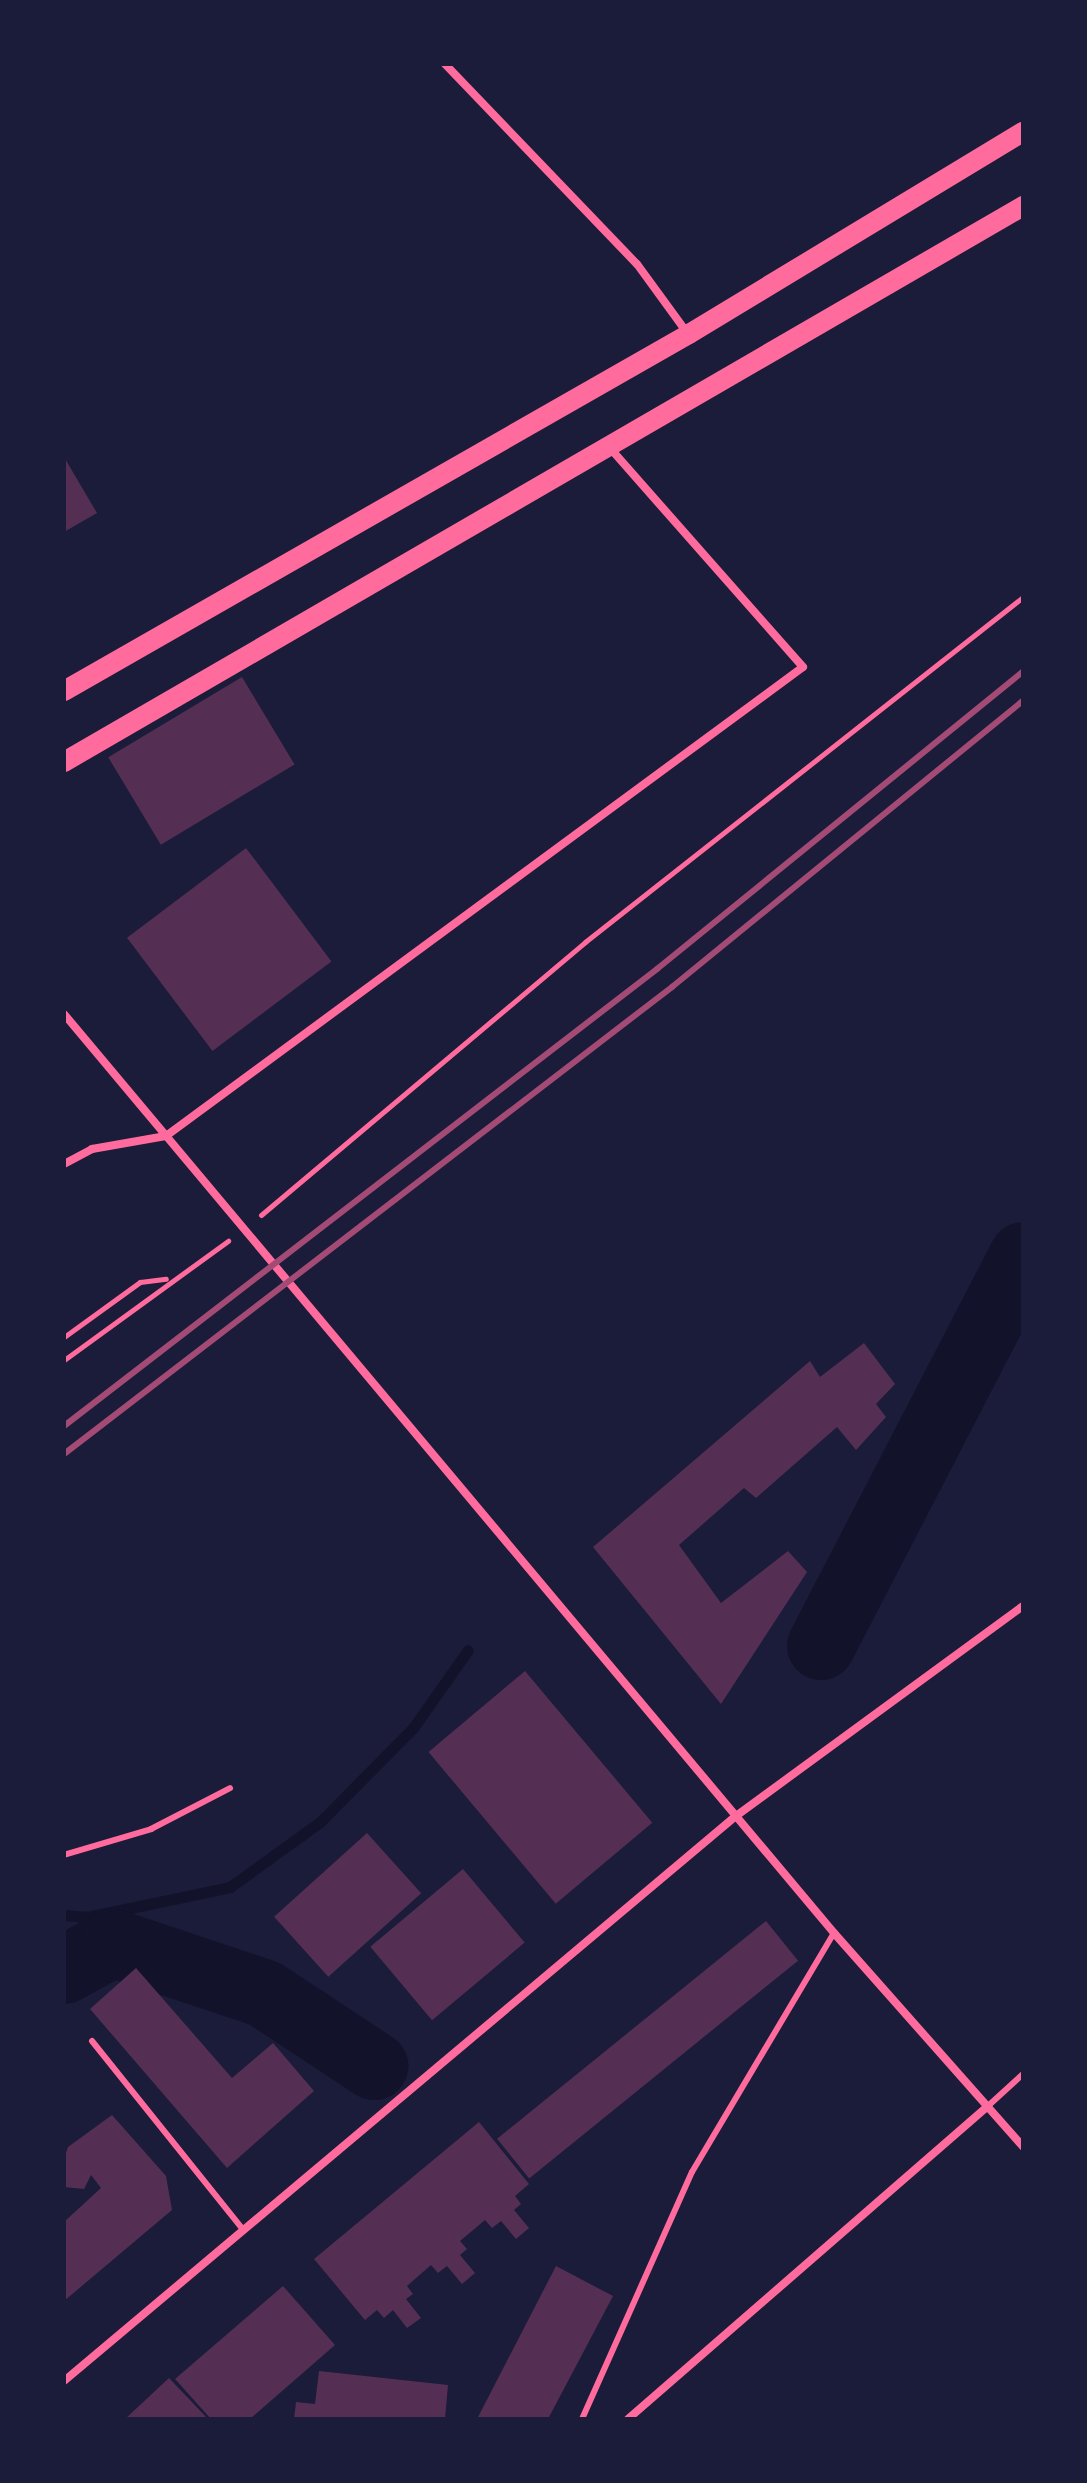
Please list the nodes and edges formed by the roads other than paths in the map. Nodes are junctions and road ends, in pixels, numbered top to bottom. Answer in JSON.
{"nodes":[{"id":1,"x":445,"y":64,"type":"edge"},
{"id":2,"x":1023,"y":132,"type":"edge"},
{"id":3,"x":1023,"y":206,"type":"edge"},
{"id":4,"x":689,"y":334,"type":"junction"},
{"id":5,"x":609,"y":448,"type":"junction"},
{"id":6,"x":64,"y":691,"type":"edge"},
{"id":7,"x":64,"y":762,"type":"edge"},
{"id":8,"x":64,"y":1014,"type":"edge"},
{"id":9,"x":166,"y":1136,"type":"junction"},
{"id":10,"x":64,"y":1164,"type":"edge"},
{"id":11,"x":1023,"y":1606,"type":"edge"},
{"id":12,"x":230,"y":1788,"type":"dead end"},
{"id":13,"x":736,"y":1816,"type":"junction"},
{"id":14,"x":64,"y":1855,"type":"edge"},
{"id":15,"x":834,"y":1933,"type":"junction"},
{"id":16,"x":92,"y":2041,"type":"dead end"},
{"id":17,"x":1023,"y":2074,"type":"edge"},
{"id":18,"x":988,"y":2106,"type":"junction"},
{"id":19,"x":1023,"y":2147,"type":"edge"},
{"id":20,"x":242,"y":2228,"type":"junction"},
{"id":21,"x":64,"y":2381,"type":"edge"},
{"id":22,"x":582,"y":2419,"type":"edge"},
{"id":23,"x":628,"y":2419,"type":"edge"}],
"edges":[{"from":1,"to":4,"type":"street"},
{"from":2,"to":4,"type":"main road"},
{"from":3,"to":5,"type":"main road"},
{"from":4,"to":6,"type":"main road"},
{"from":5,"to":7,"type":"main road"},
{"from":5,"to":9,"type":"street"},
{"from":8,"to":9,"type":"street"},
{"from":9,"to":10,"type":"street"},
{"from":9,"to":13,"type":"street"},
{"from":11,"to":13,"type":"street"},
{"from":12,"to":14,"type":"lane"},
{"from":13,"to":15,"type":"street"},
{"from":13,"to":20,"type":"street"},
{"from":15,"to":18,"type":"street"},
{"from":15,"to":22,"type":"lane"},
{"from":16,"to":20,"type":"lane"},
{"from":17,"to":18,"type":"lane"},
{"from":18,"to":19,"type":"street"},
{"from":18,"to":23,"type":"street"},
{"from":20,"to":21,"type":"street"}]}
